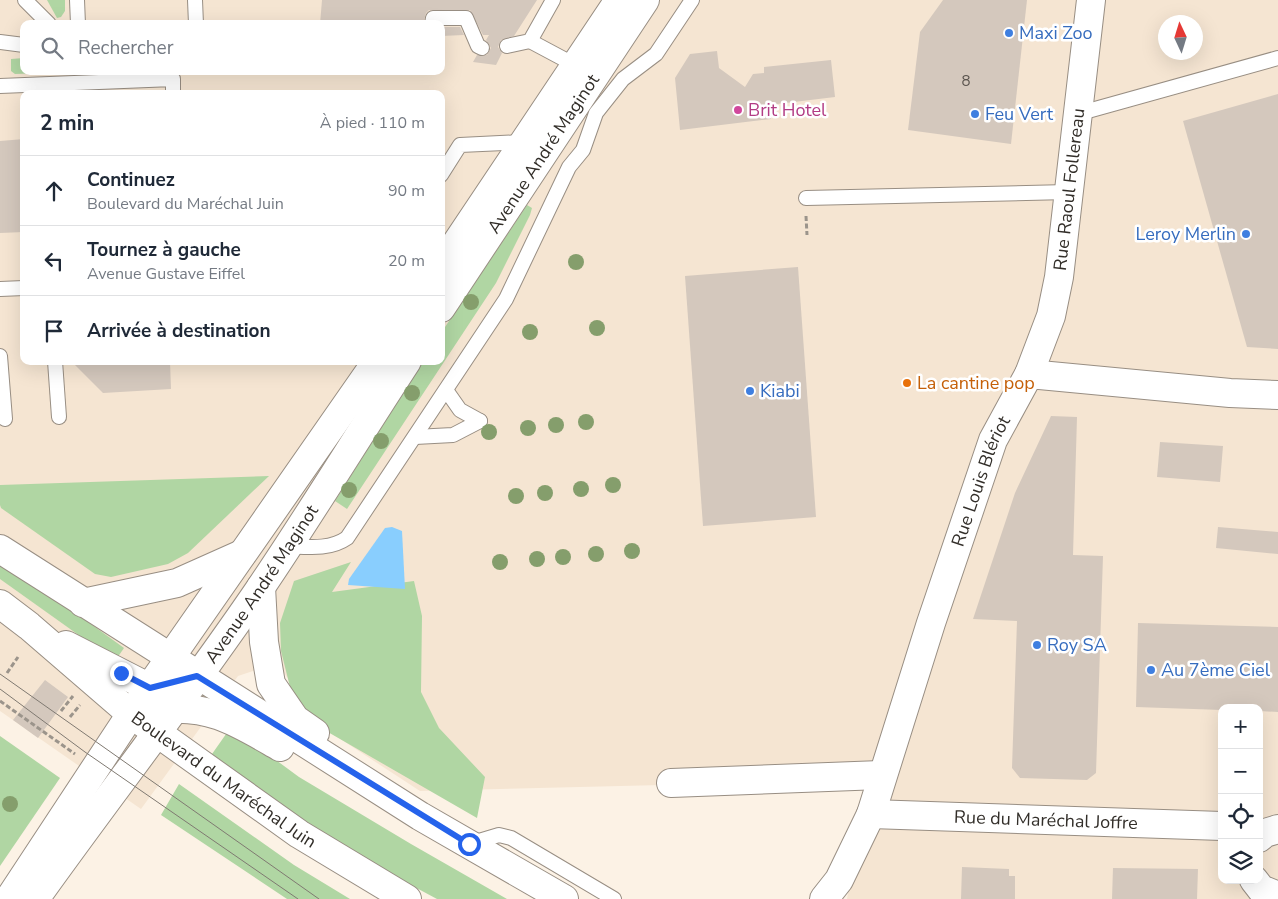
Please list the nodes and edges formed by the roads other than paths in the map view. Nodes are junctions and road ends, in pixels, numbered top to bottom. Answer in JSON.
{"nodes":[{"id":1,"x":25,"y":0,"type":"edge"},
{"id":2,"x":77,"y":0,"type":"edge"},
{"id":3,"x":195,"y":0,"type":"edge"},
{"id":4,"x":554,"y":0,"type":"edge"},
{"id":5,"x":619,"y":0,"type":"edge"},
{"id":6,"x":644,"y":0,"type":"edge"},
{"id":7,"x":692,"y":0,"type":"edge"},
{"id":8,"x":1091,"y":0,"type":"edge"},
{"id":9,"x":45,"y":20,"type":"edge"},
{"id":10,"x":78,"y":20,"type":"edge"},
{"id":11,"x":196,"y":20,"type":"edge"},
{"id":12,"x":433,"y":20,"type":"edge"},
{"id":13,"x":530,"y":41,"type":"junction"},
{"id":14,"x":0,"y":42,"type":"edge"},
{"id":15,"x":20,"y":44,"type":"edge"},
{"id":16,"x":507,"y":46,"type":"dead end"},
{"id":17,"x":482,"y":48,"type":"dead end"},
{"id":18,"x":1278,"y":58,"type":"edge"},
{"id":19,"x":591,"y":82,"type":"junction"},
{"id":20,"x":0,"y":86,"type":"edge"},
{"id":21,"x":174,"y":90,"type":"edge"},
{"id":22,"x":1077,"y":114,"type":"junction"},
{"id":23,"x":524,"y":142,"type":"junction"},
{"id":24,"x":445,"y":169,"type":"edge"},
{"id":25,"x":1068,"y":192,"type":"junction"},
{"id":26,"x":806,"y":198,"type":"dead end"},
{"id":27,"x":445,"y":260,"type":"edge"},
{"id":28,"x":20,"y":288,"type":"edge"},
{"id":29,"x":0,"y":289,"type":"edge"},
{"id":30,"x":445,"y":302,"type":"edge"},
{"id":31,"x":0,"y":356,"type":"edge"},
{"id":32,"x":55,"y":365,"type":"edge"},
{"id":33,"x":375,"y":365,"type":"edge"},
{"id":34,"x":403,"y":365,"type":"edge"},
{"id":35,"x":1029,"y":374,"type":"junction"},
{"id":36,"x":446,"y":390,"type":"junction"},
{"id":37,"x":1278,"y":395,"type":"edge"},
{"id":38,"x":60,"y":416,"type":"dead end"},
{"id":39,"x":5,"y":419,"type":"dead end"},
{"id":40,"x":415,"y":437,"type":"junction"},
{"id":41,"x":287,"y":546,"type":"junction"},
{"id":42,"x":0,"y":549,"type":"edge"},
{"id":43,"x":242,"y":554,"type":"junction"},
{"id":44,"x":261,"y":587,"type":"junction"},
{"id":45,"x":83,"y":603,"type":"junction"},
{"id":46,"x":0,"y":604,"type":"edge"},
{"id":47,"x":30,"y":626,"type":"junction"},
{"id":48,"x":171,"y":657,"type":"junction"},
{"id":49,"x":197,"y":676,"type":"junction"},
{"id":50,"x":150,"y":688,"type":"junction"},
{"id":51,"x":175,"y":708,"type":"junction"},
{"id":52,"x":131,"y":714,"type":"junction"},
{"id":53,"x":157,"y":734,"type":"junction"},
{"id":54,"x":882,"y":775,"type":"junction"},
{"id":55,"x":671,"y":783,"type":"dead end"},
{"id":56,"x":871,"y":814,"type":"junction"},
{"id":57,"x":420,"y":816,"type":"junction"},
{"id":58,"x":1218,"y":826,"type":"edge"},
{"id":59,"x":1278,"y":829,"type":"edge"},
{"id":60,"x":1263,"y":835,"type":"edge"},
{"id":61,"x":469,"y":844,"type":"junction"},
{"id":62,"x":9,"y":899,"type":"edge"},
{"id":63,"x":35,"y":899,"type":"edge"},
{"id":64,"x":407,"y":899,"type":"edge"},
{"id":65,"x":564,"y":899,"type":"edge"},
{"id":66,"x":614,"y":899,"type":"edge"},
{"id":67,"x":824,"y":899,"type":"edge"}],
"edges":[{"from":1,"to":9,"type":"lane"},
{"from":2,"to":10,"type":"lane"},
{"from":3,"to":11,"type":"lane"},
{"from":4,"to":13,"type":"lane"},
{"from":5,"to":19,"type":"main road","name":"Avenue André Maginot"},
{"from":6,"to":19,"type":"main road","name":"Avenue André Maginot"},
{"from":7,"to":19,"type":"lane"},
{"from":8,"to":22,"type":"main road","name":"Rue Raoul Follereau"},
{"from":12,"to":17,"type":"lane"},
{"from":13,"to":16,"type":"lane"},
{"from":13,"to":19,"type":"lane"},
{"from":14,"to":15,"type":"lane"},
{"from":18,"to":22,"type":"lane"},
{"from":19,"to":23,"type":"main road","name":"Avenue André Maginot"},
{"from":19,"to":30,"type":"main road","name":"Avenue André Maginot"},
{"from":19,"to":36,"type":"lane"},
{"from":20,"to":21,"type":"lane"},
{"from":22,"to":25,"type":"main road","name":"Rue Raoul Follereau"},
{"from":23,"to":24,"type":"lane"},
{"from":23,"to":27,"type":"main road","name":"Avenue André Maginot"},
{"from":25,"to":26,"type":"lane"},
{"from":25,"to":35,"type":"main road","name":"Rue Raoul Follereau"},
{"from":28,"to":29,"type":"lane"},
{"from":31,"to":39,"type":"lane"},
{"from":32,"to":38,"type":"lane"},
{"from":33,"to":43,"type":"main road","name":"Avenue André Maginot"},
{"from":34,"to":41,"type":"main road","name":"Avenue André Maginot"},
{"from":35,"to":37,"type":"main road"},
{"from":35,"to":54,"type":"main road","name":"Rue Louis Blériot"},
{"from":36,"to":40,"type":"lane"},
{"from":36,"to":40,"type":"lane"},
{"from":40,"to":41,"type":"lane"},
{"from":41,"to":44,"type":"main road","name":"Avenue André Maginot"},
{"from":42,"to":45,"type":"main road","name":"Boulevard du Maréchal Juin"},
{"from":43,"to":45,"type":"main road","name":"Avenue André Maginot"},
{"from":43,"to":48,"type":"main road","name":"Avenue André Maginot"},
{"from":44,"to":49,"type":"main road","name":"Avenue André Maginot"},
{"from":44,"to":57,"type":"main road","name":"Boulevard du Maréchal Juin"},
{"from":45,"to":48,"type":"main road","name":"Boulevard du Maréchal Juin"},
{"from":46,"to":47,"type":"main road"},
{"from":47,"to":50,"type":"main road"},
{"from":47,"to":52,"type":"main road"},
{"from":48,"to":49,"type":"main road","name":"Boulevard du Maréchal Juin"},
{"from":48,"to":50,"type":"main road","name":"Avenue André Maginot"},
{"from":49,"to":50,"type":"main road"},
{"from":49,"to":51,"type":"main road","name":"Avenue André Maginot"},
{"from":49,"to":57,"type":"main road","name":"Boulevard du Maréchal Juin"},
{"from":50,"to":52,"type":"main road","name":"Avenue André Maginot"},
{"from":51,"to":52,"type":"main road","name":"Boulevard du Maréchal Juin"},
{"from":51,"to":53,"type":"main road","name":"Avenue André Maginot"},
{"from":51,"to":57,"type":"main road","name":"Boulevard du Maréchal Juin"},
{"from":52,"to":53,"type":"main road","name":"Boulevard du Maréchal Juin"},
{"from":52,"to":62,"type":"main road","name":"Avenue André Maginot"},
{"from":53,"to":63,"type":"main road","name":"Avenue André Maginot"},
{"from":53,"to":64,"type":"main road","name":"Boulevard du Maréchal Juin"},
{"from":54,"to":55,"type":"main road"},
{"from":54,"to":56,"type":"main road","name":"Rue Louis Blériot"},
{"from":56,"to":58,"type":"main road","name":"Rue du Maréchal Joffre"},
{"from":56,"to":67,"type":"main road","name":"Rue Louis Blériot"},
{"from":57,"to":61,"type":"main road","name":"Boulevard du Maréchal Juin"},
{"from":59,"to":60,"type":"main road"},
{"from":61,"to":65,"type":"main road","name":"Boulevard du Maréchal Juin"},
{"from":61,"to":66,"type":"lane"}]}
